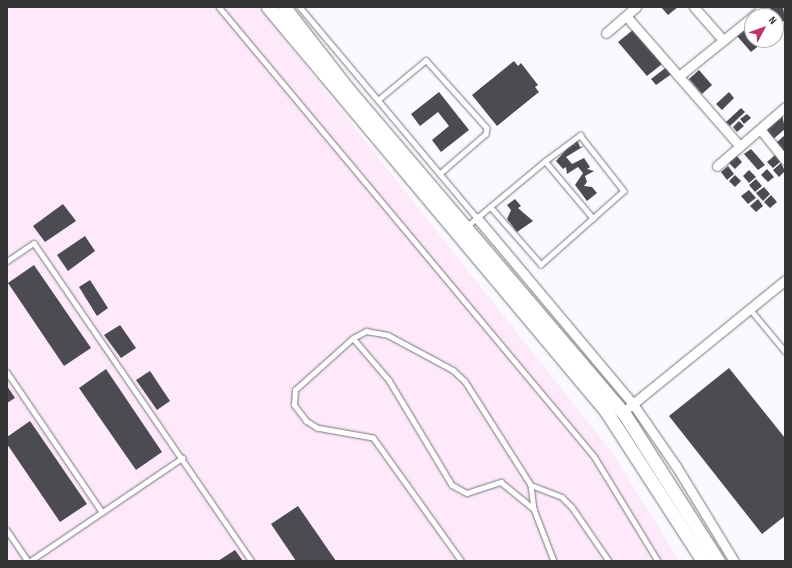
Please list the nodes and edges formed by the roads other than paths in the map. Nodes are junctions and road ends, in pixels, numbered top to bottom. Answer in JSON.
{"nodes":[{"id":1,"x":219,"y":7,"type":"edge"},
{"id":2,"x":268,"y":7,"type":"edge"},
{"id":3,"x":284,"y":7,"type":"edge"},
{"id":4,"x":300,"y":7,"type":"edge"},
{"id":5,"x":636,"y":7,"type":"edge"},
{"id":6,"x":694,"y":7,"type":"edge"},
{"id":7,"x":626,"y":16,"type":"junction"},
{"id":8,"x":744,"y":23,"type":"edge"},
{"id":9,"x":606,"y":33,"type":"dead end"},
{"id":10,"x":723,"y":40,"type":"junction"},
{"id":11,"x":679,"y":76,"type":"junction"},
{"id":12,"x":378,"y":100,"type":"junction"},
{"id":13,"x":785,"y":107,"type":"edge"},
{"id":14,"x":760,"y":129,"type":"junction"},
{"id":15,"x":740,"y":146,"type":"junction"},
{"id":16,"x":785,"y":160,"type":"edge"},
{"id":17,"x":545,"y":161,"type":"junction"},
{"id":18,"x":717,"y":166,"type":"dead end"},
{"id":19,"x":440,"y":174,"type":"junction"},
{"id":20,"x":490,"y":207,"type":"junction"},
{"id":21,"x":477,"y":218,"type":"junction"},
{"id":22,"x":593,"y":218,"type":"junction"},
{"id":23,"x":465,"y":228,"type":"junction"},
{"id":24,"x":7,"y":261,"type":"edge"},
{"id":25,"x":785,"y":280,"type":"edge"},
{"id":26,"x":750,"y":309,"type":"junction"},
{"id":27,"x":353,"y":338,"type":"junction"},
{"id":28,"x":785,"y":351,"type":"edge"},
{"id":29,"x":7,"y":372,"type":"edge"},
{"id":30,"x":628,"y":408,"type":"junction"},
{"id":31,"x":182,"y":458,"type":"junction"},
{"id":32,"x":531,"y":485,"type":"junction"},
{"id":33,"x":534,"y":509,"type":"junction"},
{"id":34,"x":102,"y":512,"type":"junction"},
{"id":35,"x":7,"y":530,"type":"edge"},
{"id":36,"x":29,"y":561,"type":"edge"},
{"id":37,"x":252,"y":561,"type":"edge"},
{"id":38,"x":461,"y":561,"type":"edge"},
{"id":39,"x":554,"y":561,"type":"edge"},
{"id":40,"x":609,"y":561,"type":"edge"},
{"id":41,"x":658,"y":561,"type":"edge"},
{"id":42,"x":703,"y":561,"type":"edge"},
{"id":43,"x":718,"y":561,"type":"edge"},
{"id":44,"x":734,"y":561,"type":"edge"}],
"edges":[{"from":1,"to":41,"type":"lane"},
{"from":2,"to":42,"type":"main road"},
{"from":3,"to":23,"type":"main road"},
{"from":4,"to":12,"type":"lane"},
{"from":5,"to":7,"type":"street"},
{"from":6,"to":10,"type":"street"},
{"from":7,"to":9,"type":"street"},
{"from":7,"to":11,"type":"street"},
{"from":8,"to":10,"type":"street"},
{"from":10,"to":11,"type":"street"},
{"from":11,"to":15,"type":"street"},
{"from":12,"to":19,"type":"lane"},
{"from":12,"to":19,"type":"lane"},
{"from":13,"to":14,"type":"street"},
{"from":14,"to":15,"type":"street"},
{"from":14,"to":16,"type":"street"},
{"from":15,"to":18,"type":"street"},
{"from":17,"to":20,"type":"lane"},
{"from":17,"to":22,"type":"lane"},
{"from":17,"to":22,"type":"lane"},
{"from":19,"to":21,"type":"lane"},
{"from":20,"to":21,"type":"lane"},
{"from":20,"to":22,"type":"lane"},
{"from":21,"to":23,"type":"lane"},
{"from":21,"to":30,"type":"street"},
{"from":23,"to":30,"type":"main road"},
{"from":24,"to":31,"type":"lane"},
{"from":25,"to":26,"type":"street"},
{"from":26,"to":28,"type":"lane"},
{"from":26,"to":30,"type":"street"},
{"from":27,"to":32,"type":"lane"},
{"from":27,"to":33,"type":"lane"},
{"from":27,"to":38,"type":"lane"},
{"from":29,"to":34,"type":"lane"},
{"from":30,"to":43,"type":"main road"},
{"from":30,"to":44,"type":"street"},
{"from":31,"to":34,"type":"lane"},
{"from":31,"to":37,"type":"lane"},
{"from":32,"to":33,"type":"lane"},
{"from":32,"to":40,"type":"lane"},
{"from":33,"to":39,"type":"lane"},
{"from":34,"to":36,"type":"lane"},
{"from":35,"to":36,"type":"lane"}]}
